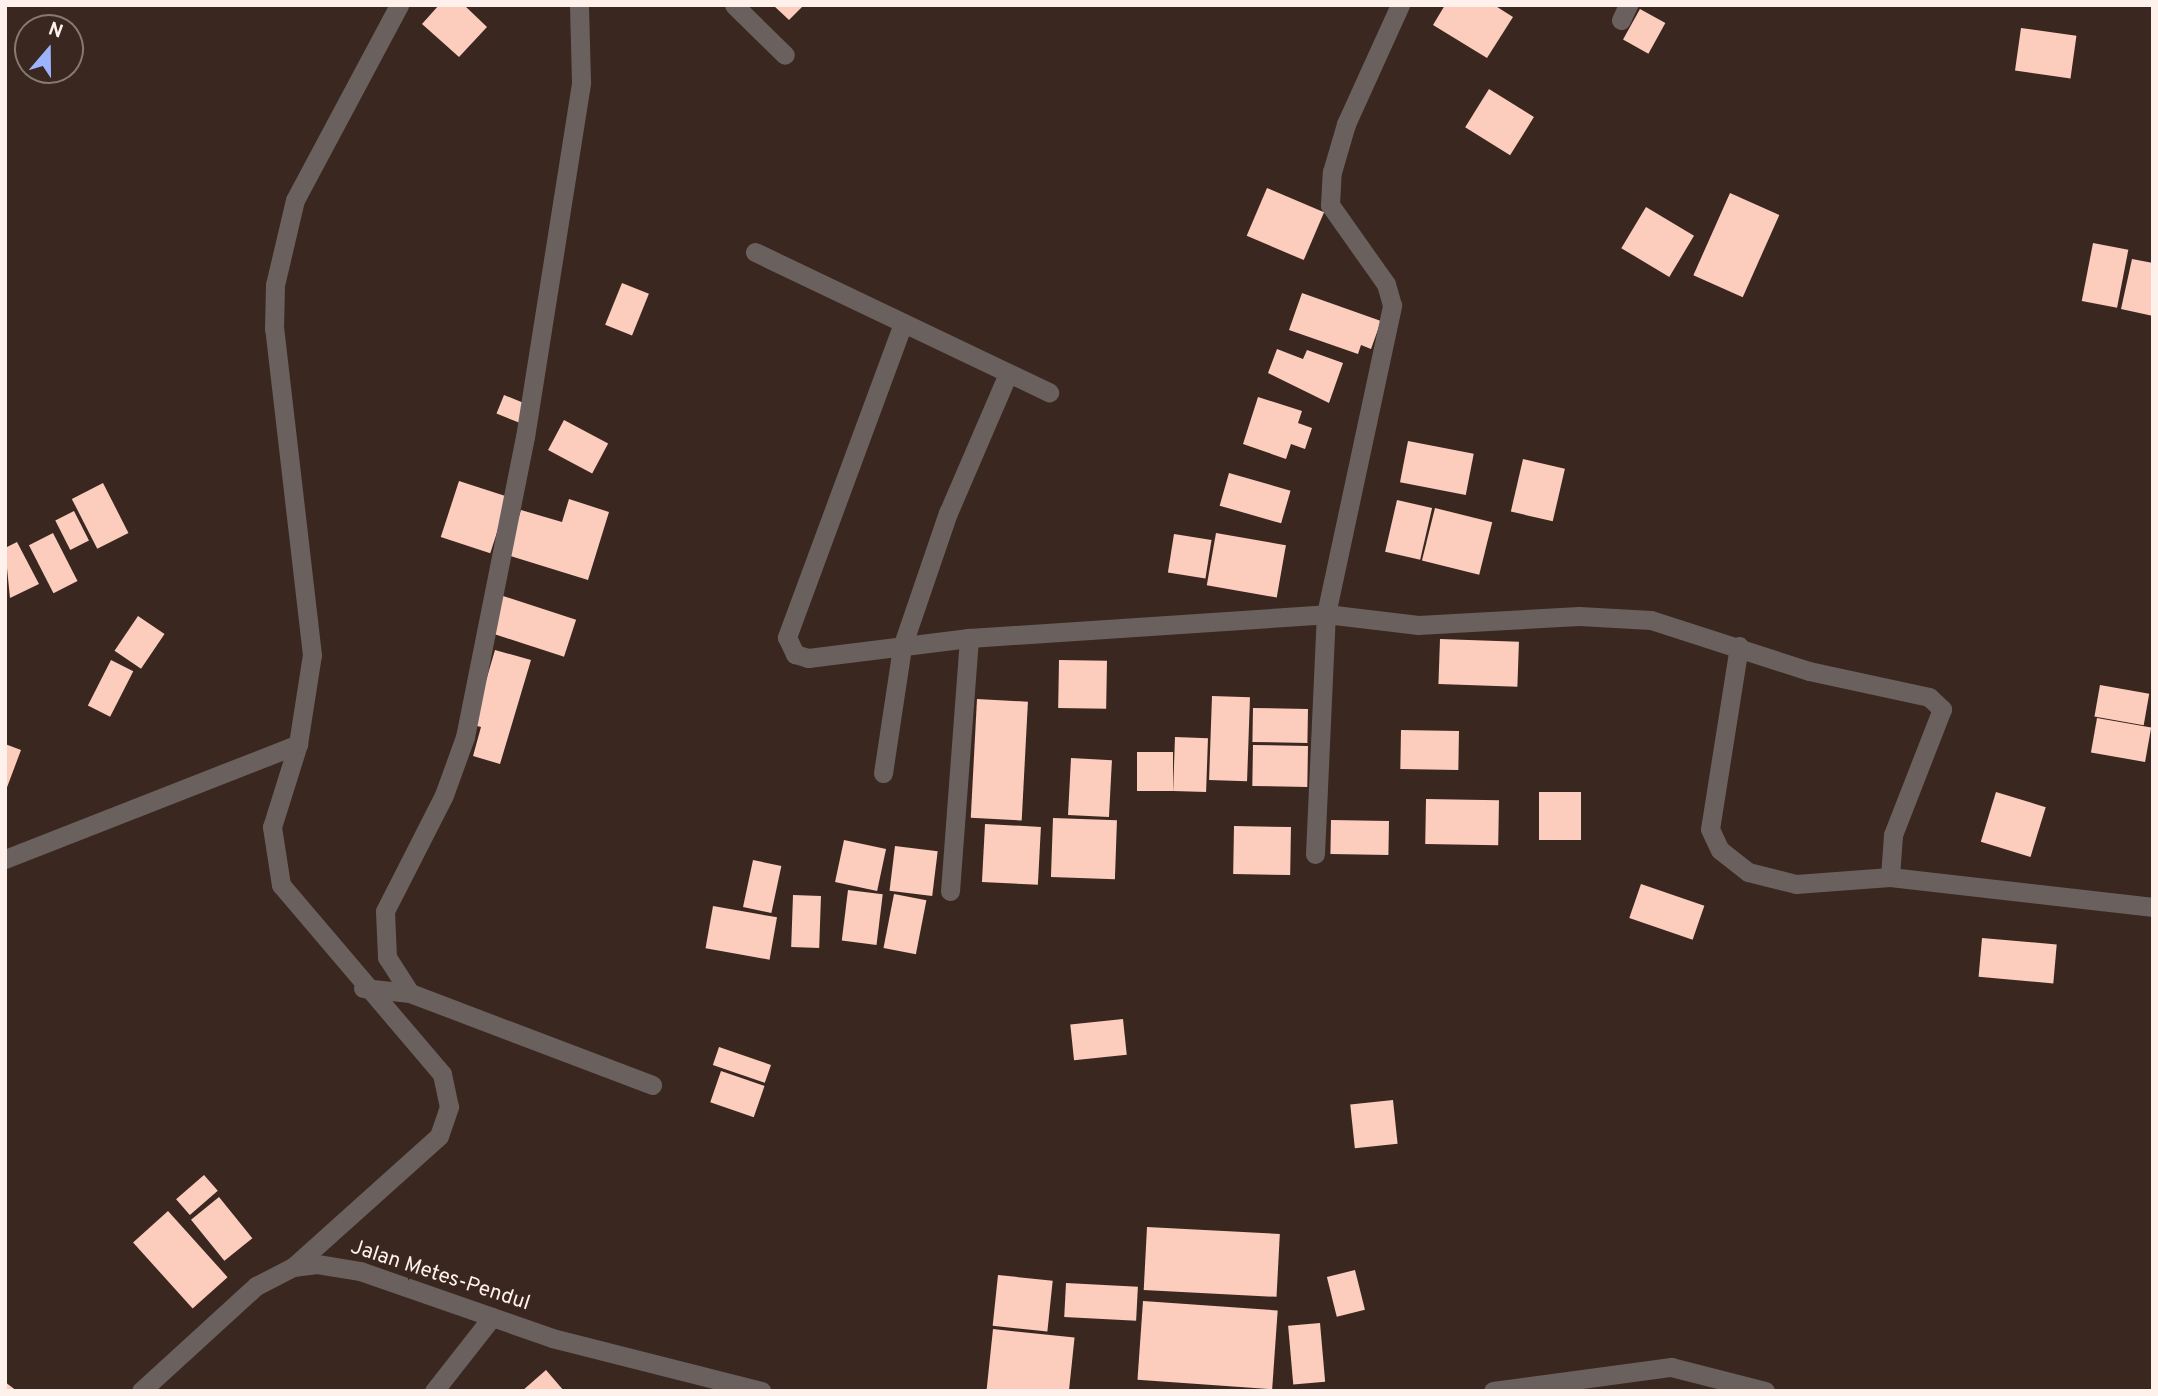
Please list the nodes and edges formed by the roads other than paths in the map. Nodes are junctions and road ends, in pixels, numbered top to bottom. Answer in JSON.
{"nodes":[{"id":1,"x":398,"y":5,"type":"edge"},
{"id":2,"x":579,"y":5,"type":"edge"},
{"id":3,"x":734,"y":5,"type":"edge"},
{"id":4,"x":1399,"y":5,"type":"edge"},
{"id":5,"x":785,"y":55,"type":"dead end"},
{"id":6,"x":755,"y":252,"type":"dead end"},
{"id":7,"x":902,"y":326,"type":"junction"},
{"id":8,"x":1008,"y":373,"type":"junction"},
{"id":9,"x":1049,"y":392,"type":"dead end"},
{"id":10,"x":1326,"y":614,"type":"junction"},
{"id":11,"x":969,"y":638,"type":"junction"},
{"id":12,"x":1739,"y":646,"type":"junction"},
{"id":13,"x":902,"y":647,"type":"junction"},
{"id":14,"x":298,"y":744,"type":"junction"},
{"id":15,"x":883,"y":773,"type":"dead end"},
{"id":16,"x":1315,"y":854,"type":"dead end"},
{"id":17,"x":5,"y":859,"type":"edge"},
{"id":18,"x":1890,"y":877,"type":"junction"},
{"id":19,"x":950,"y":891,"type":"dead end"},
{"id":20,"x":2153,"y":906,"type":"edge"},
{"id":21,"x":363,"y":988,"type":"junction"},
{"id":22,"x":410,"y":993,"type":"junction"},
{"id":23,"x":652,"y":1085,"type":"dead end"},
{"id":24,"x":293,"y":1267,"type":"junction"},
{"id":25,"x":492,"y":1317,"type":"junction"},
{"id":26,"x":141,"y":1391,"type":"edge"},
{"id":27,"x":434,"y":1391,"type":"edge"},
{"id":28,"x":761,"y":1391,"type":"edge"},
{"id":29,"x":1493,"y":1391,"type":"edge"},
{"id":30,"x":1765,"y":1391,"type":"edge"}],
"edges":[{"from":1,"to":14,"type":"street"},
{"from":2,"to":22,"type":"street"},
{"from":3,"to":5,"type":"street"},
{"from":4,"to":10,"type":"street"},
{"from":6,"to":7,"type":"street"},
{"from":7,"to":8,"type":"street"},
{"from":7,"to":13,"type":"street"},
{"from":8,"to":9,"type":"street"},
{"from":8,"to":13,"type":"street"},
{"from":10,"to":11,"type":"street"},
{"from":10,"to":12,"type":"street"},
{"from":10,"to":16,"type":"street"},
{"from":11,"to":13,"type":"street"},
{"from":11,"to":19,"type":"street"},
{"from":12,"to":18,"type":"street"},
{"from":12,"to":18,"type":"street"},
{"from":13,"to":15,"type":"street"},
{"from":14,"to":17,"type":"street"},
{"from":14,"to":21,"type":"street"},
{"from":18,"to":20,"type":"street"},
{"from":21,"to":22,"type":"street"},
{"from":21,"to":24,"type":"street"},
{"from":22,"to":23,"type":"street"},
{"from":24,"to":25,"type":"street","name":"Jalan Metes-Pendul"},
{"from":24,"to":26,"type":"street","name":"Jalan Metes-Pendul"},
{"from":25,"to":27,"type":"street"},
{"from":25,"to":28,"type":"street","name":"Jalan Metes-Pendul"},
{"from":29,"to":30,"type":"street"}]}
